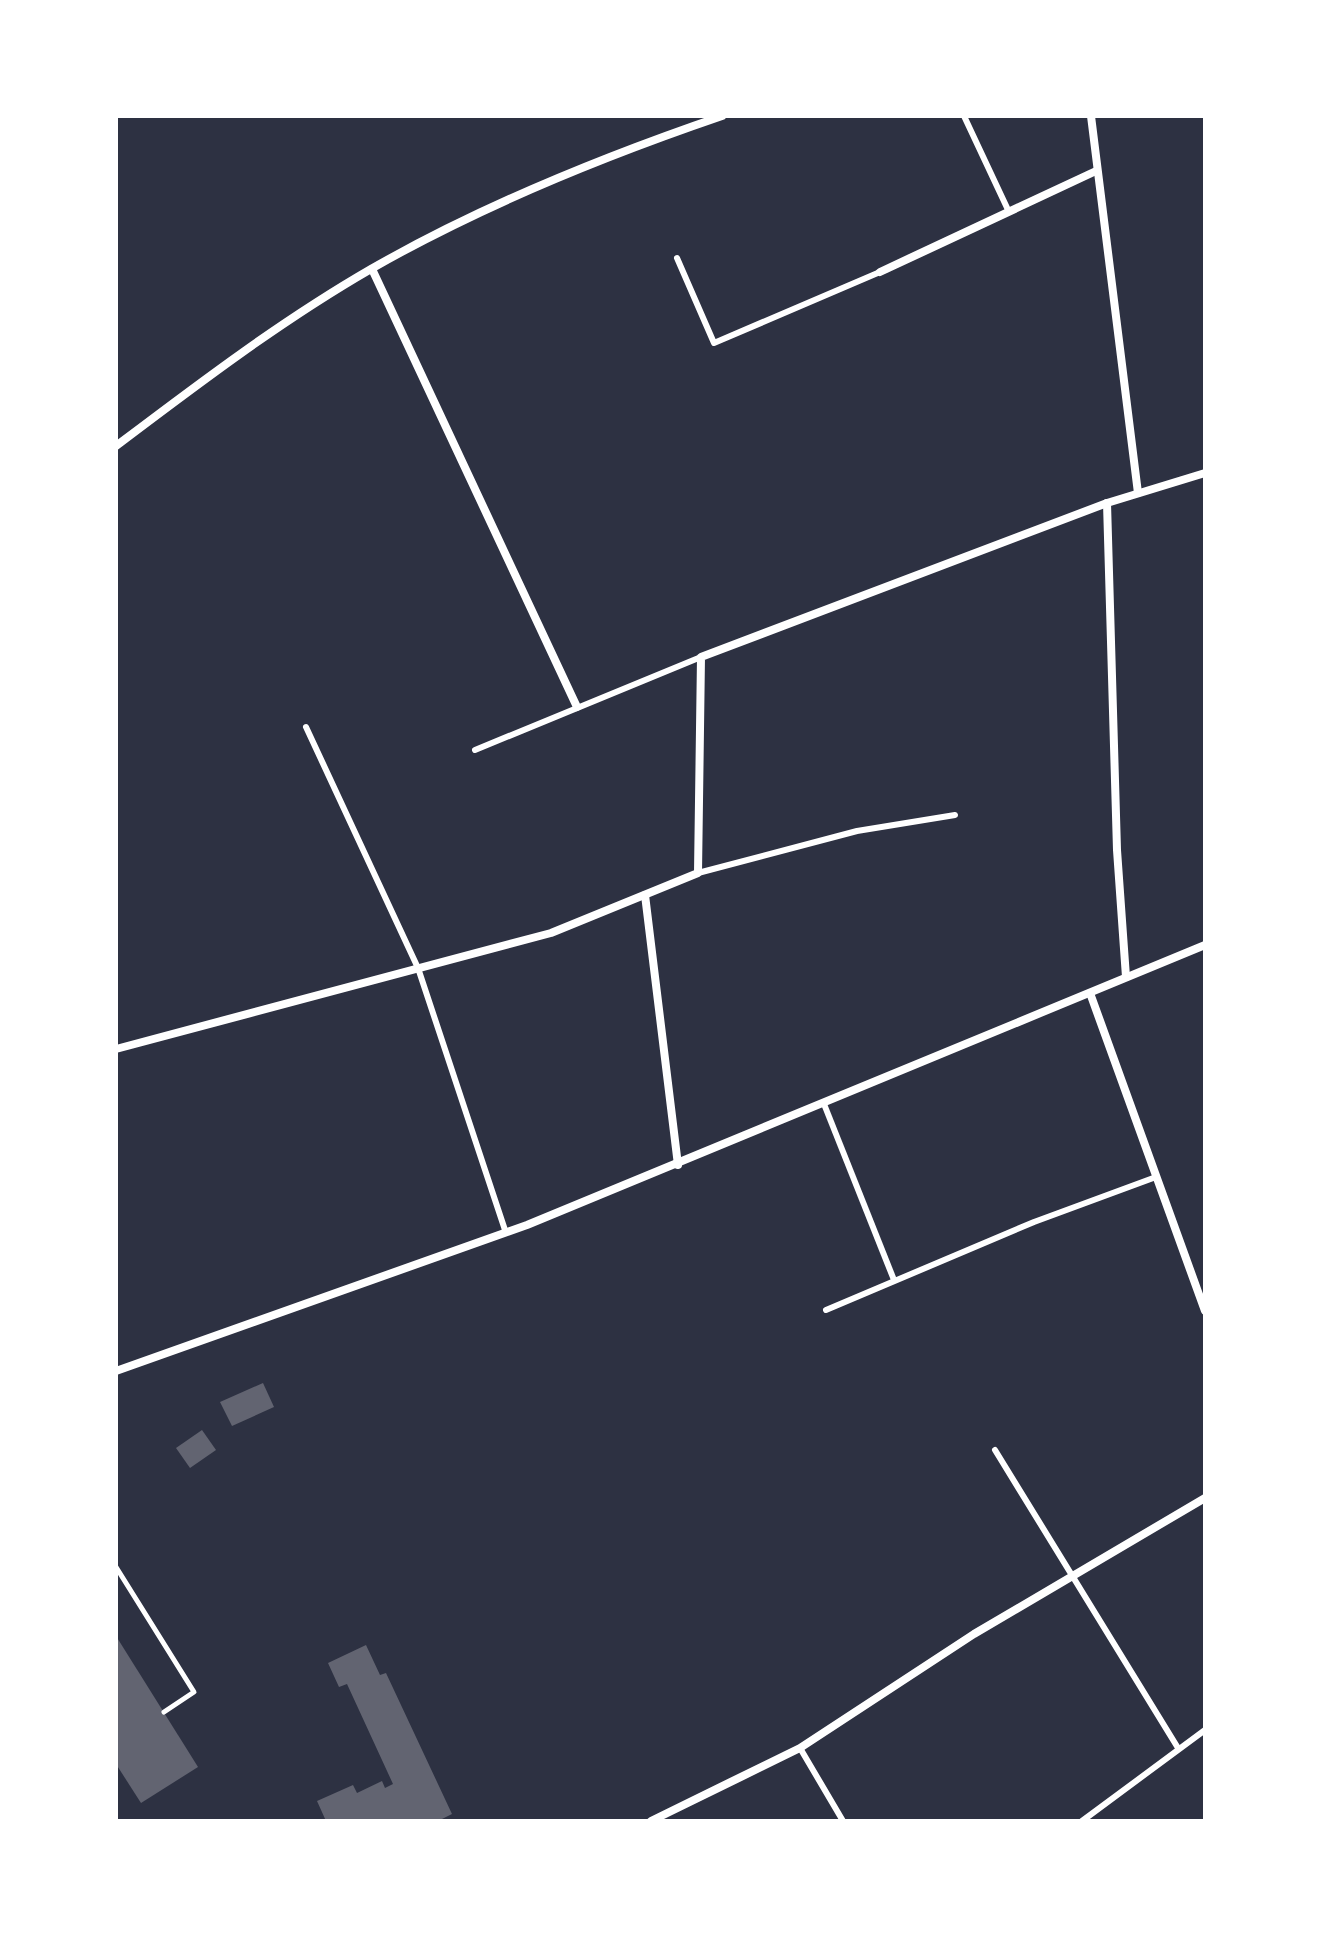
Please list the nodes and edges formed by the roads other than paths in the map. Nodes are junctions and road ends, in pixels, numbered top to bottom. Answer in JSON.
{"nodes":[{"id":1,"x":722,"y":116,"type":"edge"},
{"id":2,"x":964,"y":116,"type":"edge"},
{"id":3,"x":1091,"y":116,"type":"edge"},
{"id":4,"x":1096,"y":171,"type":"junction"},
{"id":5,"x":1009,"y":212,"type":"junction"},
{"id":6,"x":677,"y":258,"type":"dead end"},
{"id":7,"x":372,"y":269,"type":"junction"},
{"id":8,"x":880,"y":272,"type":"joint"},
{"id":9,"x":116,"y":446,"type":"edge"},
{"id":10,"x":1205,"y":473,"type":"edge"},
{"id":11,"x":1138,"y":493,"type":"junction"},
{"id":12,"x":1107,"y":503,"type":"junction"},
{"id":13,"x":701,"y":657,"type":"junction"},
{"id":14,"x":577,"y":707,"type":"junction"},
{"id":15,"x":306,"y":727,"type":"dead end"},
{"id":16,"x":475,"y":750,"type":"dead end"},
{"id":17,"x":955,"y":815,"type":"dead end"},
{"id":18,"x":698,"y":873,"type":"junction"},
{"id":19,"x":645,"y":895,"type":"junction"},
{"id":20,"x":1205,"y":945,"type":"edge"},
{"id":21,"x":418,"y":968,"type":"junction"},
{"id":22,"x":1126,"y":977,"type":"junction"},
{"id":23,"x":1090,"y":993,"type":"junction"},
{"id":24,"x":116,"y":1049,"type":"edge"},
{"id":25,"x":824,"y":1104,"type":"junction"},
{"id":26,"x":678,"y":1165,"type":"junction"},
{"id":27,"x":1156,"y":1177,"type":"junction"},
{"id":28,"x":506,"y":1233,"type":"junction"},
{"id":29,"x":894,"y":1280,"type":"junction"},
{"id":30,"x":826,"y":1310,"type":"dead end"},
{"id":31,"x":1205,"y":1311,"type":"edge"},
{"id":32,"x":116,"y":1371,"type":"edge"},
{"id":33,"x":995,"y":1450,"type":"dead end"},
{"id":34,"x":1205,"y":1498,"type":"edge"},
{"id":35,"x":1074,"y":1575,"type":"junction"},
{"id":36,"x":1205,"y":1730,"type":"edge"},
{"id":37,"x":800,"y":1748,"type":"junction"},
{"id":38,"x":1178,"y":1748,"type":"junction"},
{"id":39,"x":651,"y":1821,"type":"edge"},
{"id":40,"x":843,"y":1821,"type":"edge"},
{"id":41,"x":1082,"y":1821,"type":"edge"}],
"edges":[{"from":1,"to":7,"type":"street"},
{"from":2,"to":5,"type":"lane"},
{"from":3,"to":4,"type":"street"},
{"from":4,"to":5,"type":"street"},
{"from":4,"to":11,"type":"street"},
{"from":5,"to":8,"type":"street"},
{"from":6,"to":8,"type":"lane"},
{"from":7,"to":9,"type":"street"},
{"from":7,"to":14,"type":"street"},
{"from":10,"to":11,"type":"street"},
{"from":11,"to":12,"type":"street"},
{"from":12,"to":13,"type":"street"},
{"from":12,"to":22,"type":"street"},
{"from":13,"to":14,"type":"lane"},
{"from":13,"to":18,"type":"street"},
{"from":14,"to":16,"type":"lane"},
{"from":15,"to":21,"type":"lane"},
{"from":17,"to":18,"type":"lane"},
{"from":18,"to":19,"type":"street"},
{"from":19,"to":21,"type":"street"},
{"from":19,"to":26,"type":"street"},
{"from":20,"to":22,"type":"street"},
{"from":21,"to":24,"type":"street"},
{"from":21,"to":28,"type":"lane"},
{"from":22,"to":23,"type":"street"},
{"from":23,"to":25,"type":"street"},
{"from":23,"to":27,"type":"street"},
{"from":25,"to":26,"type":"street"},
{"from":25,"to":29,"type":"lane"},
{"from":26,"to":28,"type":"street"},
{"from":27,"to":29,"type":"lane"},
{"from":27,"to":31,"type":"street"},
{"from":28,"to":32,"type":"street"},
{"from":29,"to":30,"type":"lane"},
{"from":33,"to":35,"type":"lane"},
{"from":34,"to":35,"type":"street"},
{"from":35,"to":37,"type":"street"},
{"from":35,"to":38,"type":"lane"},
{"from":36,"to":38,"type":"lane"},
{"from":37,"to":39,"type":"street"},
{"from":37,"to":40,"type":"lane"},
{"from":38,"to":41,"type":"lane"}]}
